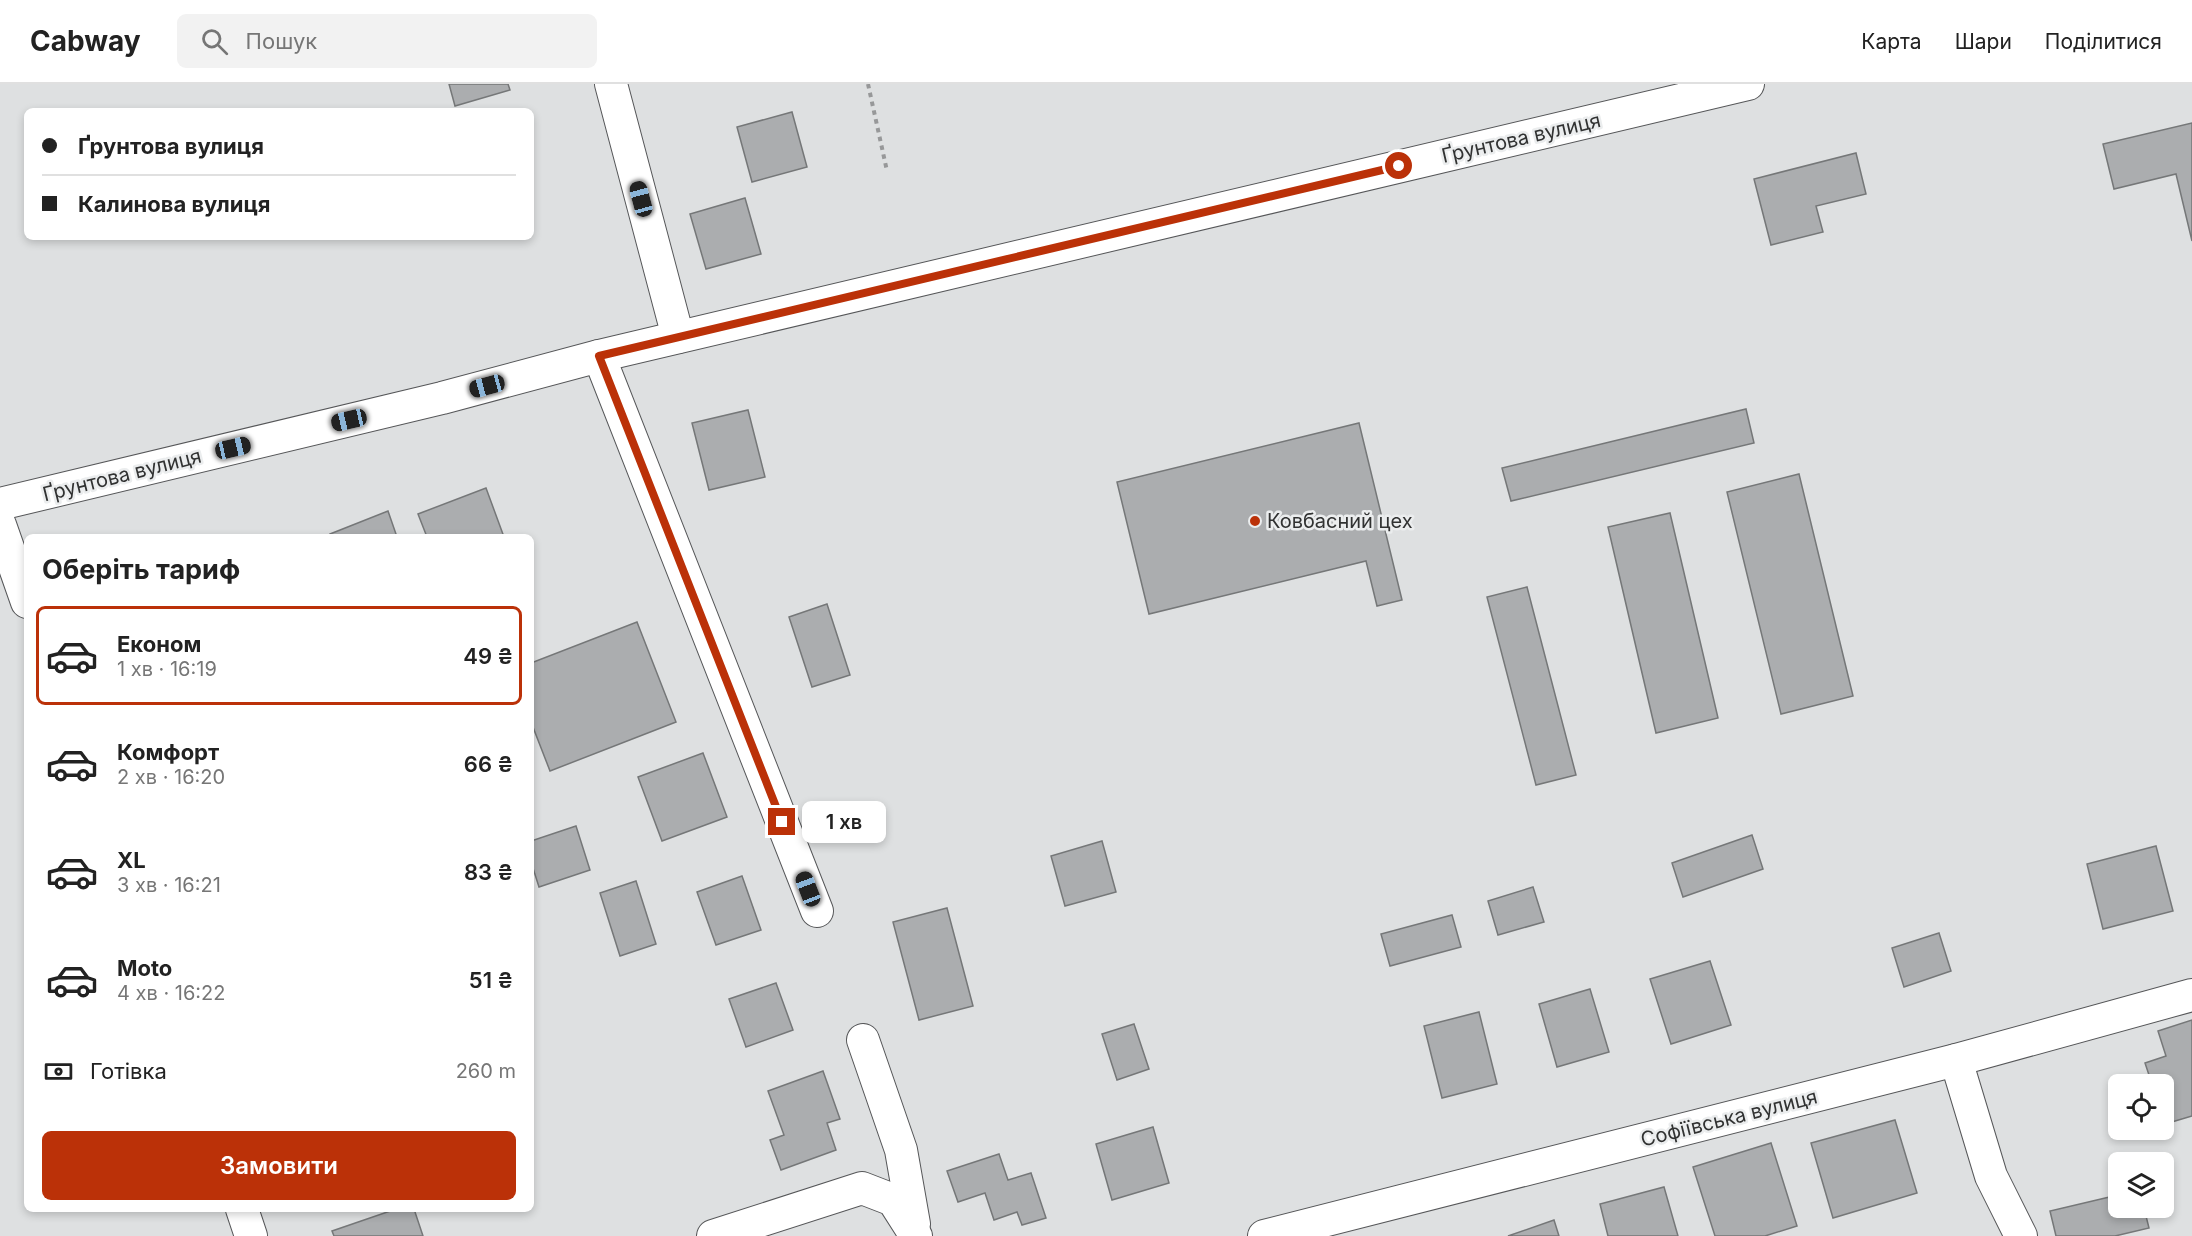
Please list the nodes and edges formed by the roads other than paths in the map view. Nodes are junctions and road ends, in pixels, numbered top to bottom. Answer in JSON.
{"nodes":[{"id":1,"x":611,"y":84,"type":"edge"},
{"id":2,"x":1748,"y":84,"type":"edge"},
{"id":3,"x":678,"y":337,"type":"junction"},
{"id":4,"x":599,"y":356,"type":"junction"},
{"id":5,"x":0,"y":504,"type":"edge"},
{"id":6,"x":0,"y":525,"type":"edge"},
{"id":7,"x":24,"y":593,"type":"edge"},
{"id":8,"x":817,"y":911,"type":"dead end"},
{"id":9,"x":2192,"y":995,"type":"edge"},
{"id":10,"x":863,"y":1040,"type":"dead end"},
{"id":11,"x":1956,"y":1060,"type":"junction"},
{"id":12,"x":243,"y":1212,"type":"edge"},
{"id":13,"x":916,"y":1235,"type":"edge"},
{"id":14,"x":251,"y":1236,"type":"edge"},
{"id":15,"x":712,"y":1236,"type":"edge"},
{"id":16,"x":1264,"y":1236,"type":"edge"},
{"id":17,"x":2021,"y":1236,"type":"edge"}],
"edges":[{"from":1,"to":3,"type":"street"},
{"from":2,"to":3,"type":"street","name":"Ґрунтова вулиця"},
{"from":3,"to":4,"type":"street","name":"Ґрунтова вулиця"},
{"from":4,"to":5,"type":"street","name":"Ґрунтова вулиця"},
{"from":4,"to":8,"type":"street"},
{"from":6,"to":7,"type":"street"},
{"from":9,"to":11,"type":"street","name":"Софіївська вулиця"},
{"from":10,"to":13,"type":"street"},
{"from":11,"to":16,"type":"street","name":"Софіївська вулиця"},
{"from":11,"to":17,"type":"street"},
{"from":12,"to":14,"type":"street"},
{"from":13,"to":15,"type":"street"}]}
